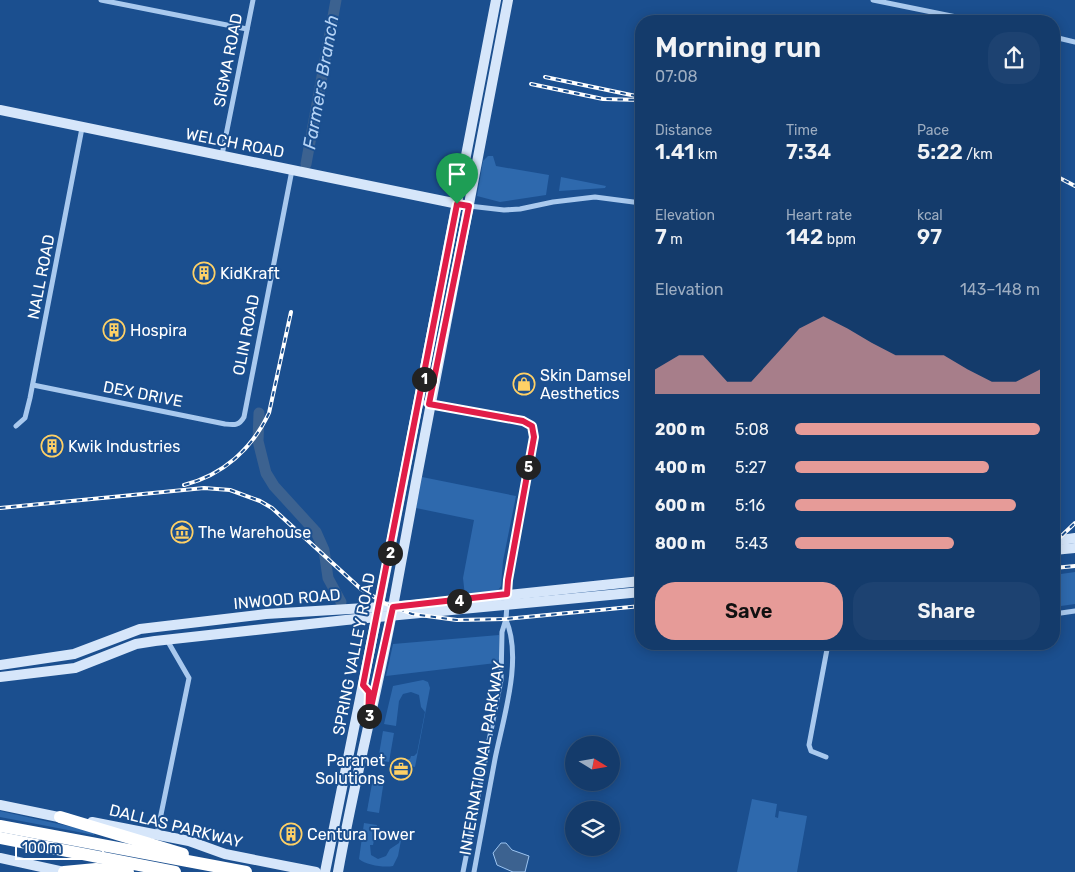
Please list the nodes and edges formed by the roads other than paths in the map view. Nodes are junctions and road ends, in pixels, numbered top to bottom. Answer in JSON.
{"nodes":[{"id":1,"x":101,"y":0,"type":"edge"},
{"id":2,"x":253,"y":0,"type":"edge"},
{"id":3,"x":496,"y":0,"type":"edge"},
{"id":4,"x":508,"y":0,"type":"edge"},
{"id":5,"x":874,"y":0,"type":"edge"},
{"id":6,"x":947,"y":15,"type":"edge"},
{"id":7,"x":490,"y":28,"type":"junction"},
{"id":8,"x":247,"y":29,"type":"junction"},
{"id":9,"x":502,"y":31,"type":"junction"},
{"id":10,"x":1060,"y":39,"type":"edge"},
{"id":11,"x":1075,"y":42,"type":"edge"},
{"id":12,"x":0,"y":110,"type":"edge"},
{"id":13,"x":82,"y":128,"type":"junction"},
{"id":14,"x":222,"y":155,"type":"junction"},
{"id":15,"x":292,"y":170,"type":"junction"},
{"id":16,"x":635,"y":202,"type":"edge"},
{"id":17,"x":457,"y":204,"type":"junction"},
{"id":18,"x":469,"y":206,"type":"junction"},
{"id":19,"x":33,"y":385,"type":"junction"},
{"id":20,"x":424,"y":403,"type":"junction"},
{"id":21,"x":244,"y":417,"type":"joint"},
{"id":22,"x":16,"y":426,"type":"dead end"},
{"id":23,"x":404,"y":477,"type":"junction"},
{"id":24,"x":416,"y":479,"type":"junction"},
{"id":25,"x":1075,"y":538,"type":"edge"},
{"id":26,"x":1060,"y":540,"type":"edge"},
{"id":27,"x":1075,"y":548,"type":"edge"},
{"id":28,"x":1060,"y":549,"type":"edge"},
{"id":29,"x":635,"y":582,"type":"edge"},
{"id":30,"x":635,"y":593,"type":"edge"},
{"id":31,"x":507,"y":594,"type":"junction"},
{"id":32,"x":507,"y":605,"type":"junction"},
{"id":33,"x":379,"y":606,"type":"junction"},
{"id":34,"x":392,"y":611,"type":"junction"},
{"id":35,"x":1075,"y":611,"type":"edge"},
{"id":36,"x":1060,"y":613,"type":"edge"},
{"id":37,"x":266,"y":614,"type":"junction"},
{"id":38,"x":377,"y":617,"type":"junction"},
{"id":39,"x":506,"y":620,"type":"junction"},
{"id":40,"x":164,"y":627,"type":"junction"},
{"id":41,"x":267,"y":630,"type":"junction"},
{"id":42,"x":167,"y":640,"type":"junction"},
{"id":43,"x":827,"y":650,"type":"edge"},
{"id":44,"x":368,"y":661,"type":"junction"},
{"id":45,"x":2,"y":665,"type":"edge"},
{"id":46,"x":3,"y":677,"type":"edge"},
{"id":47,"x":377,"y":679,"type":"junction"},
{"id":48,"x":363,"y":685,"type":"junction"},
{"id":49,"x":368,"y":721,"type":"junction"},
{"id":50,"x":826,"y":757,"type":"dead end"},
{"id":51,"x":0,"y":806,"type":"edge"},
{"id":52,"x":60,"y":817,"type":"junction"},
{"id":53,"x":0,"y":826,"type":"edge"},
{"id":54,"x":157,"y":834,"type":"junction"},
{"id":55,"x":0,"y":838,"type":"edge"},
{"id":56,"x":0,"y":858,"type":"edge"},
{"id":57,"x":288,"y":866,"type":"junction"},
{"id":58,"x":223,"y":868,"type":"junction"},
{"id":59,"x":64,"y":872,"type":"edge"},
{"id":60,"x":128,"y":872,"type":"edge"},
{"id":61,"x":175,"y":872,"type":"edge"},
{"id":62,"x":246,"y":872,"type":"edge"},
{"id":63,"x":300,"y":872,"type":"edge"},
{"id":64,"x":316,"y":872,"type":"edge"},
{"id":65,"x":325,"y":872,"type":"edge"},
{"id":66,"x":338,"y":872,"type":"edge"},
{"id":67,"x":463,"y":872,"type":"edge"},
{"id":68,"x":474,"y":872,"type":"edge"}],
"edges":[{"from":1,"to":8,"type":"street"},
{"from":2,"to":8,"type":"street","name":"SIGMA ROAD"},
{"from":3,"to":7,"type":"main road","name":"SPRING VALLEY ROAD"},
{"from":4,"to":9,"type":"main road","name":"SPRING VALLEY ROAD"},
{"from":5,"to":6,"type":"street"},
{"from":7,"to":9,"type":"main road"},
{"from":7,"to":17,"type":"main road","name":"SPRING VALLEY ROAD"},
{"from":8,"to":14,"type":"street","name":"SIGMA ROAD"},
{"from":9,"to":18,"type":"main road","name":"SPRING VALLEY ROAD"},
{"from":10,"to":11,"type":"street"},
{"from":12,"to":13,"type":"main road","name":"WELCH ROAD"},
{"from":13,"to":14,"type":"main road","name":"WELCH ROAD"},
{"from":13,"to":19,"type":"street","name":"NALL ROAD"},
{"from":14,"to":15,"type":"main road","name":"WELCH ROAD"},
{"from":15,"to":17,"type":"main road","name":"WELCH ROAD"},
{"from":15,"to":21,"type":"street","name":"OLIN ROAD"},
{"from":16,"to":18,"type":"street","name":"WELCH ROAD"},
{"from":17,"to":18,"type":"main road","name":"WELCH ROAD"},
{"from":17,"to":20,"type":"main road","name":"SPRING VALLEY ROAD"},
{"from":18,"to":20,"type":"main road","name":"SPRING VALLEY ROAD"},
{"from":19,"to":21,"type":"street","name":"DEX DRIVE"},
{"from":19,"to":22,"type":"street","name":"NALL ROAD"},
{"from":20,"to":23,"type":"main road","name":"SPRING VALLEY ROAD"},
{"from":20,"to":24,"type":"main road","name":"SPRING VALLEY ROAD"},
{"from":20,"to":31,"type":"street","name":"INTERNATIONAL PARKWAY"},
{"from":23,"to":24,"type":"main road"},
{"from":23,"to":33,"type":"main road","name":"SPRING VALLEY ROAD"},
{"from":24,"to":34,"type":"main road","name":"SPRING VALLEY ROAD"},
{"from":25,"to":26,"type":"main road"},
{"from":27,"to":28,"type":"main road"},
{"from":29,"to":31,"type":"main road","name":"INWOOD ROAD"},
{"from":30,"to":32,"type":"main road","name":"INWOOD ROAD"},
{"from":31,"to":32,"type":"street","name":"INTERNATIONAL PARKWAY"},
{"from":31,"to":34,"type":"main road","name":"INWOOD ROAD"},
{"from":32,"to":34,"type":"main road","name":"INWOOD ROAD"},
{"from":32,"to":39,"type":"street","name":"INTERNATIONAL PARKWAY"},
{"from":33,"to":34,"type":"main road","name":"INWOOD ROAD"},
{"from":33,"to":37,"type":"main road","name":"INWOOD ROAD"},
{"from":33,"to":38,"type":"main road","name":"SPRING VALLEY ROAD"},
{"from":34,"to":38,"type":"main road","name":"INWOOD ROAD"},
{"from":34,"to":47,"type":"main road","name":"SPRING VALLEY ROAD"},
{"from":35,"to":36,"type":"street"},
{"from":37,"to":40,"type":"main road","name":"INWOOD ROAD"},
{"from":37,"to":41,"type":"main road"},
{"from":38,"to":41,"type":"main road","name":"INWOOD ROAD"},
{"from":38,"to":44,"type":"main road","name":"SPRING VALLEY ROAD"},
{"from":39,"to":67,"type":"street","name":"INTERNATIONAL PARKWAY"},
{"from":39,"to":68,"type":"street","name":"INTERNATIONAL PARKWAY"},
{"from":40,"to":42,"type":"main road"},
{"from":40,"to":45,"type":"main road","name":"INWOOD ROAD"},
{"from":41,"to":42,"type":"main road","name":"INWOOD ROAD"},
{"from":42,"to":46,"type":"main road","name":"INWOOD ROAD"},
{"from":42,"to":54,"type":"street"},
{"from":43,"to":50,"type":"street"},
{"from":44,"to":47,"type":"main road"},
{"from":44,"to":48,"type":"main road","name":"SPRING VALLEY ROAD"},
{"from":45,"to":46,"type":"main road"},
{"from":47,"to":49,"type":"main road","name":"SPRING VALLEY ROAD"},
{"from":48,"to":49,"type":"main road"},
{"from":48,"to":65,"type":"main road","name":"SPRING VALLEY ROAD"},
{"from":49,"to":66,"type":"main road","name":"SPRING VALLEY ROAD"},
{"from":51,"to":52,"type":"main road","name":"DALLAS PARKWAY"},
{"from":52,"to":54,"type":"main road","name":"DALLAS PARKWAY"},
{"from":52,"to":58,"type":"highway"},
{"from":53,"to":58,"type":"highway"},
{"from":54,"to":57,"type":"main road","name":"DALLAS PARKWAY"},
{"from":55,"to":61,"type":"highway"},
{"from":56,"to":59,"type":"main road"},
{"from":57,"to":63,"type":"main road"},
{"from":57,"to":64,"type":"main road","name":"DALLAS PARKWAY"},
{"from":58,"to":62,"type":"highway"},
{"from":59,"to":60,"type":"highway"}]}
